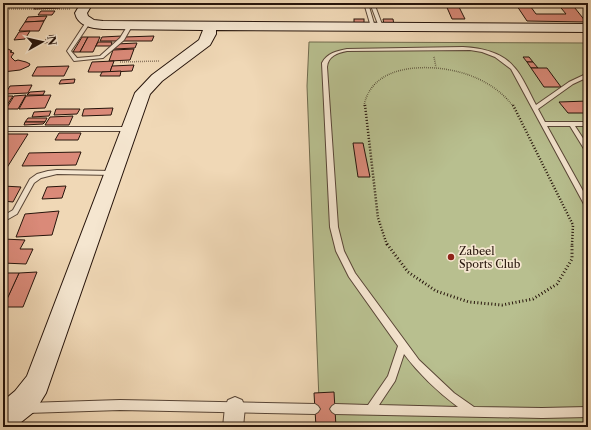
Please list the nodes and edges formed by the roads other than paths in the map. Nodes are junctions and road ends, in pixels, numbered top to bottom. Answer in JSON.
{"nodes":[{"id":1,"x":366,"y":3,"type":"edge"},
{"id":2,"x":372,"y":3,"type":"edge"},
{"id":3,"x":85,"y":6,"type":"edge"},
{"id":4,"x":88,"y":23,"type":"junction"},
{"id":5,"x":130,"y":26,"type":"junction"},
{"id":6,"x":210,"y":26,"type":"junction"},
{"id":7,"x":377,"y":27,"type":"junction"},
{"id":8,"x":588,"y":28,"type":"edge"},
{"id":9,"x":588,"y":75,"type":"edge"},
{"id":10,"x":535,"y":108,"type":"junction"},
{"id":11,"x":543,"y":124,"type":"junction"},
{"id":12,"x":588,"y":124,"type":"edge"},
{"id":13,"x":572,"y":125,"type":"junction"},
{"id":14,"x":3,"y":129,"type":"edge"},
{"id":15,"x":129,"y":129,"type":"junction"},
{"id":16,"x":588,"y":151,"type":"edge"},
{"id":17,"x":113,"y":173,"type":"junction"},
{"id":18,"x":588,"y":206,"type":"edge"},
{"id":19,"x":3,"y":219,"type":"edge"},
{"id":20,"x":404,"y":345,"type":"junction"},
{"id":21,"x":235,"y":407,"type":"junction"},
{"id":22,"x":315,"y":408,"type":"dead end"},
{"id":23,"x":335,"y":409,"type":"dead end"},
{"id":24,"x":371,"y":409,"type":"junction"},
{"id":25,"x":587,"y":410,"type":"edge"},
{"id":26,"x":472,"y":411,"type":"junction"},
{"id":27,"x":10,"y":414,"type":"edge"},
{"id":28,"x":233,"y":427,"type":"edge"}],
"edges":[{"from":1,"to":7,"type":"lane"},
{"from":2,"to":7,"type":"lane"},
{"from":3,"to":4,"type":"street"},
{"from":4,"to":5,"type":"street"},
{"from":4,"to":5,"type":"lane"},
{"from":5,"to":6,"type":"street"},
{"from":6,"to":7,"type":"street"},
{"from":6,"to":15,"type":"street"},
{"from":7,"to":8,"type":"street"},
{"from":9,"to":10,"type":"lane"},
{"from":10,"to":11,"type":"lane"},
{"from":10,"to":20,"type":"lane"},
{"from":11,"to":13,"type":"lane"},
{"from":11,"to":18,"type":"lane"},
{"from":12,"to":13,"type":"lane"},
{"from":13,"to":16,"type":"lane"},
{"from":14,"to":15,"type":"lane"},
{"from":15,"to":17,"type":"street"},
{"from":17,"to":19,"type":"lane"},
{"from":17,"to":27,"type":"street"},
{"from":20,"to":24,"type":"lane"},
{"from":20,"to":26,"type":"lane"},
{"from":21,"to":22,"type":"lane"},
{"from":21,"to":27,"type":"lane"},
{"from":21,"to":28,"type":"street"},
{"from":23,"to":24,"type":"lane"},
{"from":24,"to":26,"type":"lane"},
{"from":25,"to":26,"type":"lane"}]}
